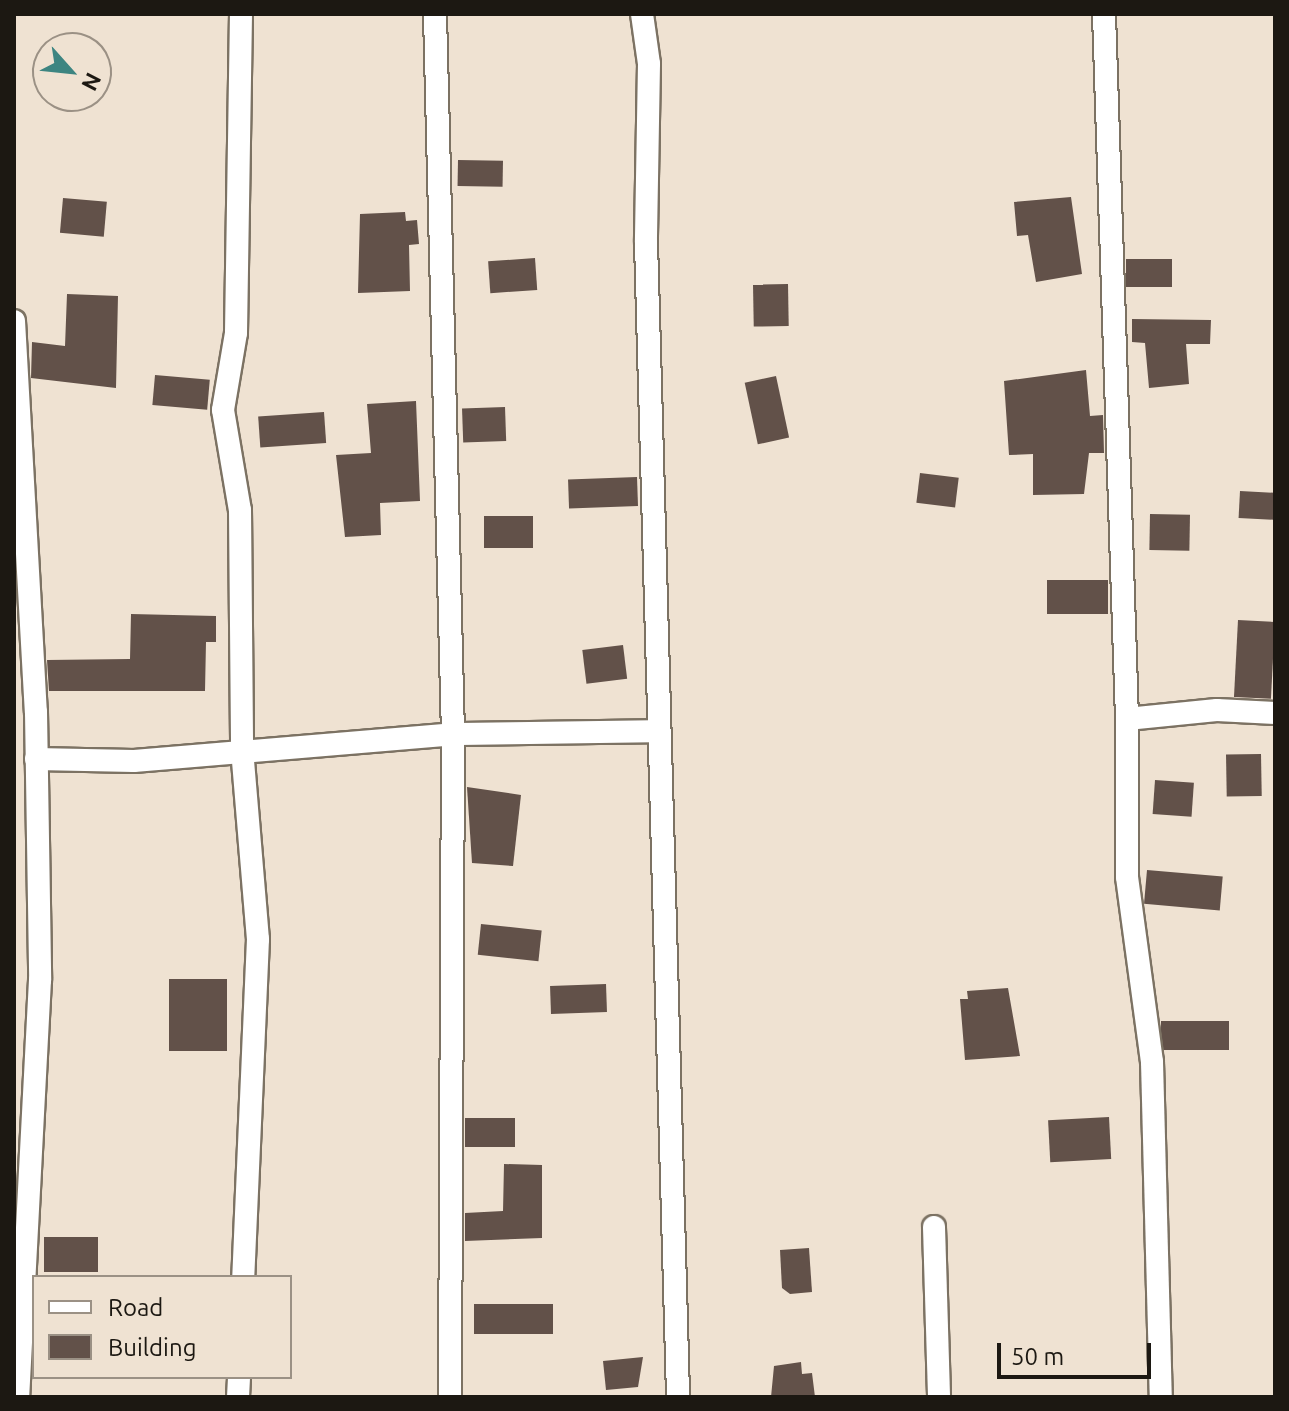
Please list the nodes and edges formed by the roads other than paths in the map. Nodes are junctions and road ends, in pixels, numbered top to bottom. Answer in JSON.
{"nodes":[{"id":1,"x":241,"y":14,"type":"edge"},
{"id":2,"x":435,"y":14,"type":"edge"},
{"id":3,"x":642,"y":14,"type":"edge"},
{"id":4,"x":1104,"y":14,"type":"edge"},
{"id":5,"x":14,"y":321,"type":"edge"},
{"id":6,"x":1275,"y":713,"type":"edge"},
{"id":7,"x":1127,"y":719,"type":"junction"},
{"id":8,"x":658,"y":731,"type":"junction"},
{"id":9,"x":453,"y":734,"type":"junction"},
{"id":10,"x":242,"y":749,"type":"junction"},
{"id":11,"x":36,"y":759,"type":"junction"},
{"id":12,"x":934,"y":1227,"type":"dead end"},
{"id":13,"x":243,"y":1275,"type":"edge"},
{"id":14,"x":18,"y":1281,"type":"edge"},
{"id":15,"x":18,"y":1397,"type":"edge"},
{"id":16,"x":450,"y":1397,"type":"edge"},
{"id":17,"x":678,"y":1397,"type":"edge"},
{"id":18,"x":939,"y":1397,"type":"edge"},
{"id":19,"x":1161,"y":1397,"type":"edge"}],
"edges":[{"from":1,"to":10,"type":"street"},
{"from":2,"to":9,"type":"street"},
{"from":3,"to":8,"type":"street"},
{"from":4,"to":7,"type":"street"},
{"from":5,"to":11,"type":"street"},
{"from":6,"to":7,"type":"street"},
{"from":7,"to":19,"type":"street"},
{"from":8,"to":9,"type":"street"},
{"from":8,"to":17,"type":"street"},
{"from":9,"to":10,"type":"street"},
{"from":9,"to":16,"type":"street"},
{"from":10,"to":11,"type":"street"},
{"from":10,"to":13,"type":"street"},
{"from":11,"to":14,"type":"street"},
{"from":12,"to":18,"type":"street"},
{"from":14,"to":15,"type":"street"}]}
